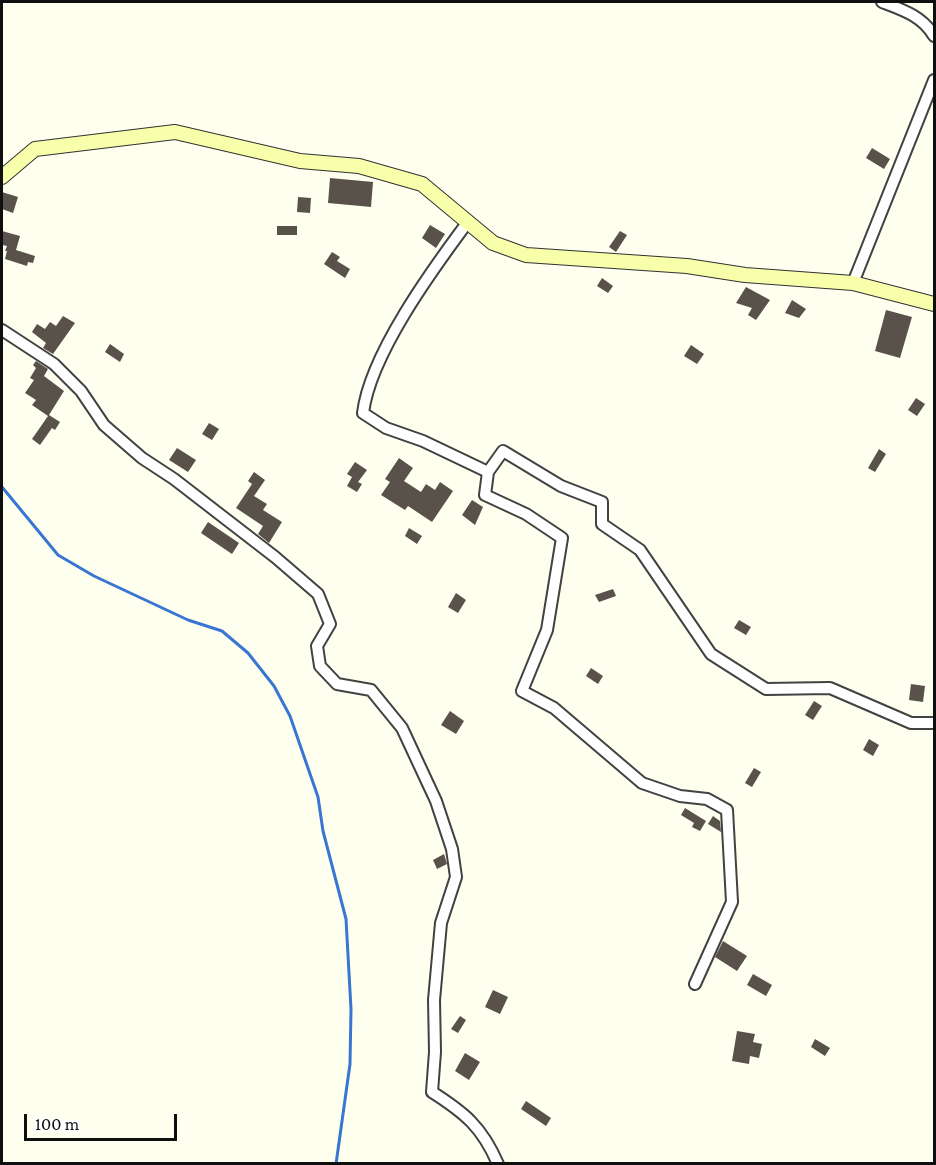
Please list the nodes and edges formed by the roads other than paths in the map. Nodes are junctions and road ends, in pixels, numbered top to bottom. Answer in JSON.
{"nodes":[{"id":1,"x":882,"y":2,"type":"edge"},
{"id":2,"x":934,"y":36,"type":"edge"},
{"id":3,"x":934,"y":81,"type":"edge"},
{"id":4,"x":2,"y":177,"type":"edge"},
{"id":5,"x":467,"y":223,"type":"junction"},
{"id":6,"x":853,"y":283,"type":"junction"},
{"id":7,"x":934,"y":304,"type":"edge"},
{"id":8,"x":2,"y":330,"type":"edge"},
{"id":9,"x":488,"y":472,"type":"junction"},
{"id":10,"x":934,"y":723,"type":"edge"},
{"id":11,"x":695,"y":984,"type":"dead end"},
{"id":12,"x":498,"y":1164,"type":"edge"}],
"edges":[{"from":1,"to":2,"type":"street"},
{"from":3,"to":6,"type":"street"},
{"from":4,"to":5,"type":"street"},
{"from":5,"to":6,"type":"street"},
{"from":5,"to":9,"type":"street"},
{"from":6,"to":7,"type":"street"},
{"from":8,"to":12,"type":"street"},
{"from":9,"to":10,"type":"street"},
{"from":9,"to":11,"type":"street"}]}
